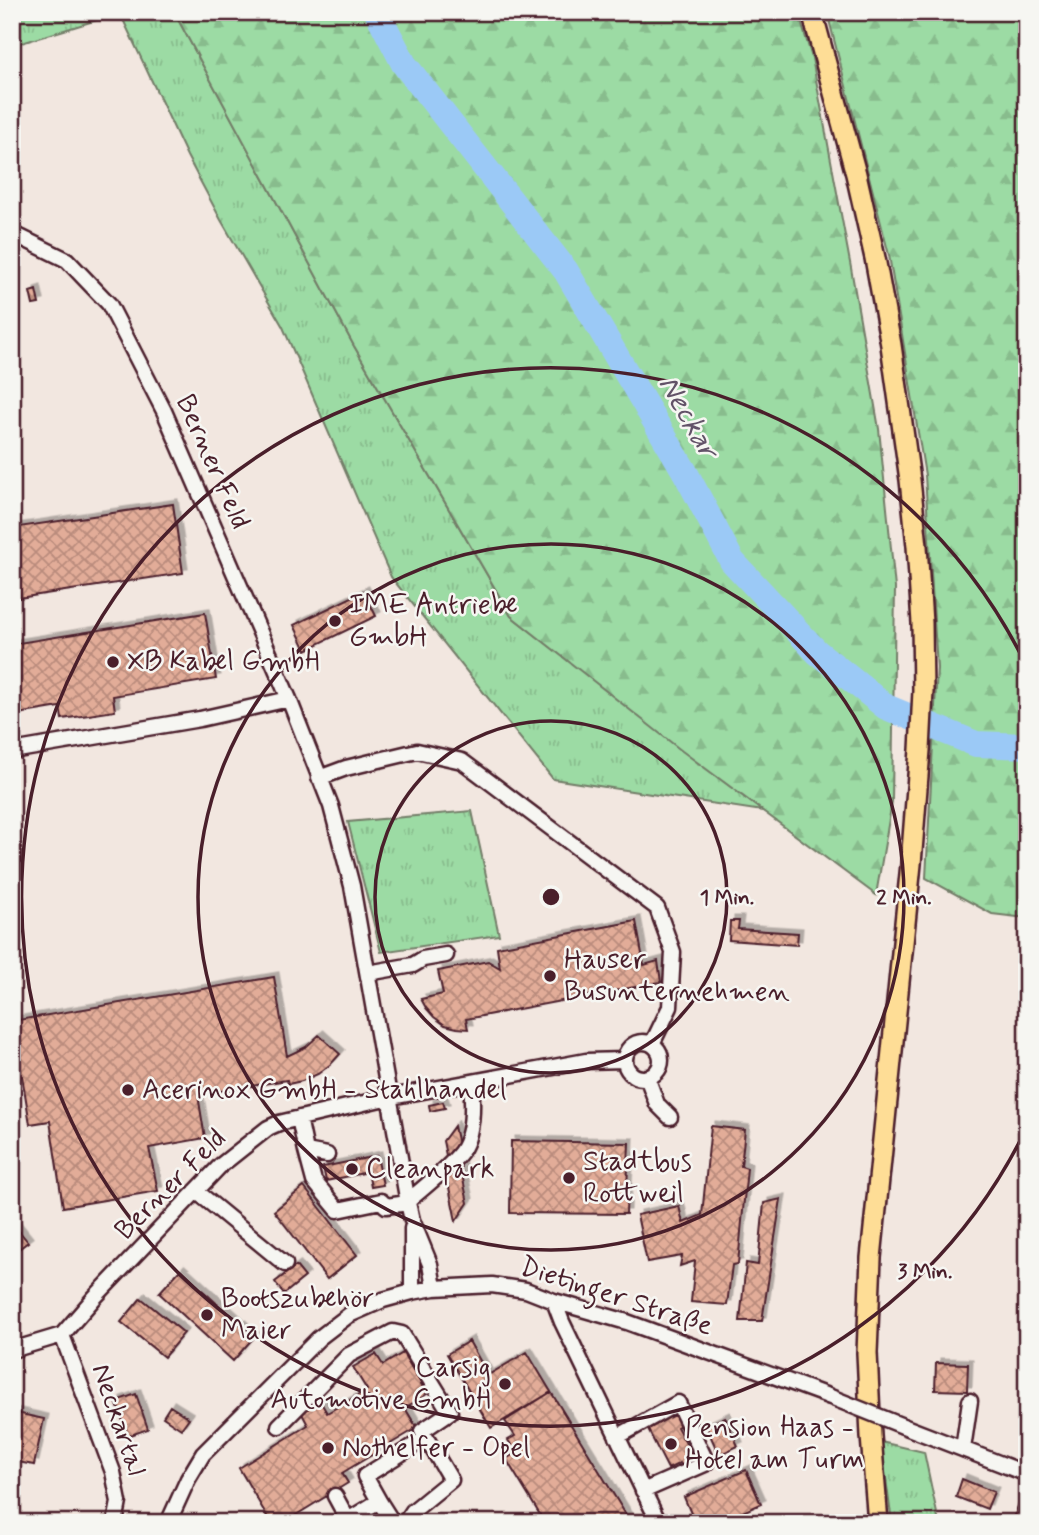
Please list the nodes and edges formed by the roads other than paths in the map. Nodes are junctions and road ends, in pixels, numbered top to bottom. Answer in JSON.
{"nodes":[{"id":1,"x":812,"y":12,"type":"edge"},
{"id":2,"x":12,"y":233,"type":"edge"},
{"id":3,"x":289,"y":699,"type":"junction"},
{"id":4,"x":12,"y":751,"type":"edge"},
{"id":5,"x":320,"y":778,"type":"junction"},
{"id":6,"x":446,"y":955,"type":"dead end"},
{"id":7,"x":368,"y":973,"type":"junction"},
{"id":8,"x":652,"y":1044,"type":"junction"},
{"id":9,"x":625,"y":1060,"type":"junction"},
{"id":10,"x":647,"y":1077,"type":"junction"},
{"id":11,"x":471,"y":1083,"type":"junction"},
{"id":12,"x":388,"y":1098,"type":"junction"},
{"id":13,"x":670,"y":1117,"type":"dead end"},
{"id":14,"x":299,"y":1118,"type":"junction"},
{"id":15,"x":306,"y":1151,"type":"junction"},
{"id":16,"x":327,"y":1155,"type":"dead end"},
{"id":17,"x":196,"y":1191,"type":"junction"},
{"id":18,"x":408,"y":1202,"type":"junction"},
{"id":19,"x":412,"y":1220,"type":"junction"},
{"id":20,"x":285,"y":1264,"type":"dead end"},
{"id":21,"x":434,"y":1288,"type":"junction"},
{"id":22,"x":412,"y":1292,"type":"junction"},
{"id":23,"x":554,"y":1301,"type":"junction"},
{"id":24,"x":62,"y":1335,"type":"junction"},
{"id":25,"x":12,"y":1350,"type":"edge"},
{"id":26,"x":970,"y":1401,"type":"dead end"},
{"id":27,"x":279,"y":1426,"type":"dead end"},
{"id":28,"x":617,"y":1437,"type":"junction"},
{"id":29,"x":426,"y":1438,"type":"junction"},
{"id":30,"x":962,"y":1449,"type":"junction"},
{"id":31,"x":1027,"y":1474,"type":"edge"},
{"id":32,"x":643,"y":1491,"type":"junction"},
{"id":33,"x":335,"y":1496,"type":"dead end"},
{"id":34,"x":379,"y":1501,"type":"junction"},
{"id":35,"x":175,"y":1504,"type":"junction"},
{"id":36,"x":115,"y":1523,"type":"edge"},
{"id":37,"x":168,"y":1523,"type":"edge"},
{"id":38,"x":176,"y":1523,"type":"edge"},
{"id":39,"x":394,"y":1523,"type":"edge"},
{"id":40,"x":405,"y":1523,"type":"edge"},
{"id":41,"x":659,"y":1523,"type":"edge"},
{"id":42,"x":878,"y":1523,"type":"edge"}],
"edges":[{"from":1,"to":42,"type":"main road"},
{"from":2,"to":3,"type":"street","name":"Berner Feld"},
{"from":3,"to":4,"type":"street"},
{"from":3,"to":5,"type":"street","name":"Berner Feld"},
{"from":5,"to":7,"type":"street","name":"Berner Feld"},
{"from":5,"to":8,"type":"street"},
{"from":6,"to":7,"type":"street"},
{"from":7,"to":12,"type":"street","name":"Berner Feld"},
{"from":8,"to":9,"type":"street"},
{"from":8,"to":10,"type":"street"},
{"from":9,"to":10,"type":"street"},
{"from":9,"to":11,"type":"street","name":"Berner Feld"},
{"from":10,"to":13,"type":"street"},
{"from":11,"to":12,"type":"street","name":"Berner Feld"},
{"from":11,"to":18,"type":"street"},
{"from":12,"to":14,"type":"street","name":"Berner Feld"},
{"from":12,"to":18,"type":"street","name":"Berner Feld"},
{"from":14,"to":15,"type":"street"},
{"from":14,"to":17,"type":"street","name":"Berner Feld"},
{"from":15,"to":16,"type":"street"},
{"from":15,"to":18,"type":"street"},
{"from":17,"to":20,"type":"street"},
{"from":17,"to":24,"type":"street","name":"Berner Feld"},
{"from":18,"to":19,"type":"street","name":"Berner Feld"},
{"from":19,"to":21,"type":"street","name":"Berner Feld"},
{"from":19,"to":22,"type":"street","name":"Berner Feld"},
{"from":21,"to":22,"type":"street","name":"Dietinger Straße"},
{"from":21,"to":23,"type":"street","name":"Dietinger Straße"},
{"from":22,"to":35,"type":"street","name":"Dietinger Straße"},
{"from":23,"to":28,"type":"street"},
{"from":23,"to":30,"type":"street","name":"Dietinger Straße","bridge":true},
{"from":24,"to":25,"type":"street"},
{"from":24,"to":36,"type":"street","name":"Neckartal"},
{"from":26,"to":30,"type":"street"},
{"from":27,"to":29,"type":"street"},
{"from":28,"to":32,"type":"street"},
{"from":28,"to":32,"type":"street"},
{"from":29,"to":34,"type":"street"},
{"from":29,"to":40,"type":"street"},
{"from":30,"to":31,"type":"street","name":"Dietinger Straße"},
{"from":32,"to":41,"type":"street"},
{"from":33,"to":34,"type":"street"},
{"from":34,"to":39,"type":"street"},
{"from":35,"to":37,"type":"street","name":"Dietinger Straße"},
{"from":35,"to":38,"type":"street"}]}
